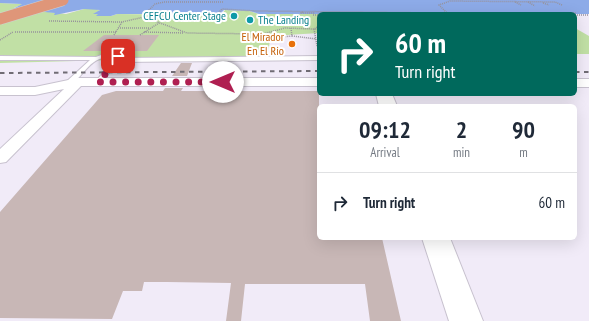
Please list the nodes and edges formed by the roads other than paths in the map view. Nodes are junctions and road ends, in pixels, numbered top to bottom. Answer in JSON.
{"nodes":[{"id":1,"x":50,"y":0,"type":"edge"},
{"id":2,"x":63,"y":0,"type":"edge"},
{"id":3,"x":0,"y":14,"type":"edge"},
{"id":4,"x":0,"y":19,"type":"edge"},
{"id":5,"x":0,"y":58,"type":"edge"},
{"id":6,"x":94,"y":58,"type":"junction"},
{"id":7,"x":317,"y":58,"type":"edge"},
{"id":8,"x":118,"y":60,"type":"junction"},
{"id":9,"x":73,"y":82,"type":"junction"},
{"id":10,"x":98,"y":82,"type":"junction"},
{"id":11,"x":317,"y":82,"type":"edge"},
{"id":12,"x":577,"y":83,"type":"edge"},
{"id":13,"x":589,"y":83,"type":"edge"},
{"id":14,"x":0,"y":91,"type":"edge"},
{"id":15,"x":0,"y":158,"type":"edge"},
{"id":16,"x":437,"y":240,"type":"edge"},
{"id":17,"x":466,"y":321,"type":"edge"}],
"edges":[{"from":1,"to":3,"type":"highway"},
{"from":2,"to":4,"type":"highway","bridge":true},
{"from":5,"to":6,"type":"lane"},
{"from":6,"to":8,"type":"lane"},
{"from":6,"to":9,"type":"lane"},
{"from":7,"to":8,"type":"lane"},
{"from":8,"to":10,"type":"lane"},
{"from":9,"to":10,"type":"street"},
{"from":9,"to":14,"type":"street"},
{"from":9,"to":15,"type":"street"},
{"from":10,"to":11,"type":"street"},
{"from":12,"to":13,"type":"street"},
{"from":16,"to":17,"type":"street"}]}
